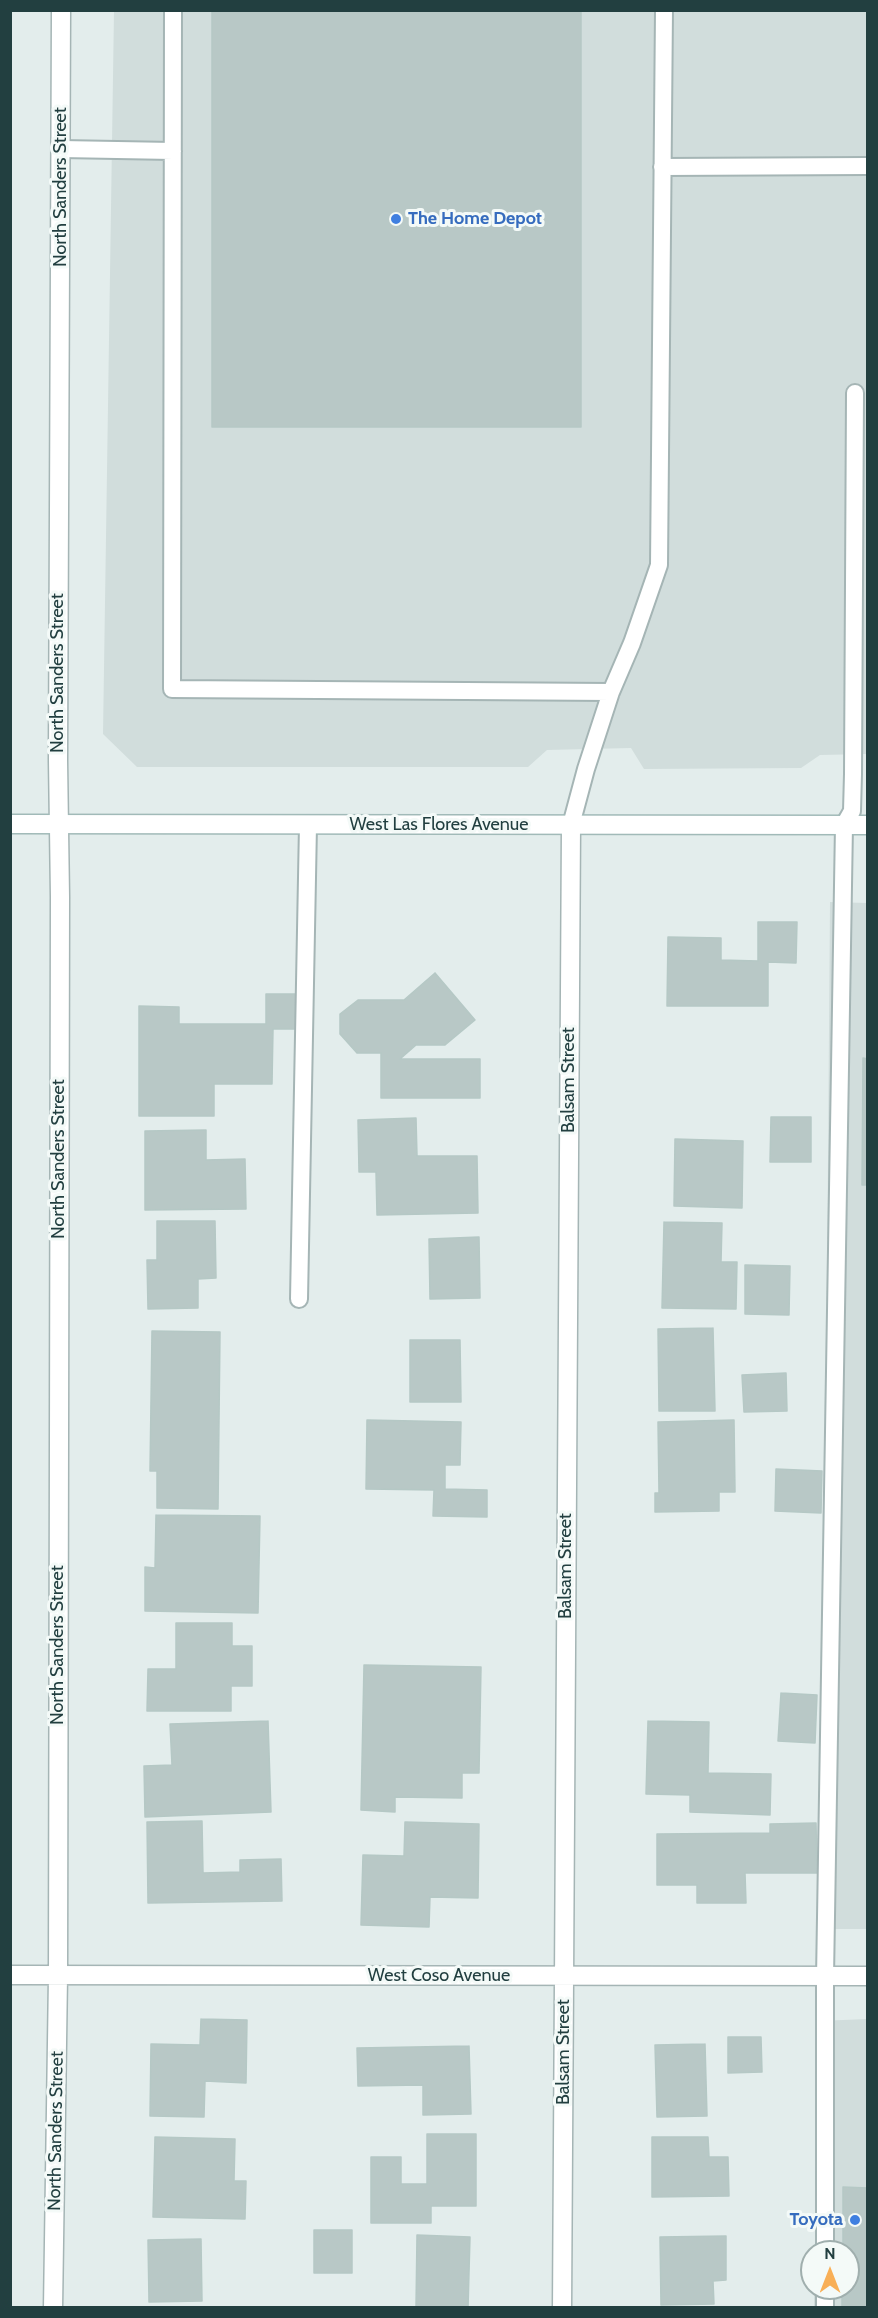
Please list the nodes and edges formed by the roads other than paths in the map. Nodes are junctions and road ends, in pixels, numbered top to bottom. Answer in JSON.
{"nodes":[{"id":1,"x":61,"y":10,"type":"edge"},
{"id":2,"x":173,"y":10,"type":"edge"},
{"id":3,"x":664,"y":10,"type":"edge"},
{"id":4,"x":61,"y":149,"type":"junction"},
{"id":5,"x":173,"y":151,"type":"junction"},
{"id":6,"x":867,"y":166,"type":"edge"},
{"id":7,"x":662,"y":167,"type":"junction"},
{"id":8,"x":855,"y":393,"type":"dead end"},
{"id":9,"x":611,"y":692,"type":"junction"},
{"id":10,"x":10,"y":824,"type":"edge"},
{"id":11,"x":58,"y":824,"type":"junction"},
{"id":12,"x":308,"y":825,"type":"junction"},
{"id":13,"x":571,"y":825,"type":"junction"},
{"id":14,"x":844,"y":825,"type":"junction"},
{"id":15,"x":867,"y":825,"type":"edge"},
{"id":16,"x":299,"y":1299,"type":"dead end"},
{"id":17,"x":10,"y":1975,"type":"edge"},
{"id":18,"x":58,"y":1976,"type":"junction"},
{"id":19,"x":564,"y":1976,"type":"junction"},
{"id":20,"x":867,"y":1976,"type":"edge"},
{"id":21,"x":825,"y":1977,"type":"junction"},
{"id":22,"x":825,"y":2240,"type":"edge"},
{"id":23,"x":53,"y":2307,"type":"edge"},
{"id":24,"x":562,"y":2307,"type":"edge"}],
"edges":[{"from":1,"to":4,"type":"street","name":"North Sanders Street"},
{"from":2,"to":5,"type":"lane"},
{"from":3,"to":7,"type":"lane"},
{"from":4,"to":5,"type":"lane"},
{"from":4,"to":11,"type":"street","name":"North Sanders Street"},
{"from":5,"to":9,"type":"lane"},
{"from":6,"to":7,"type":"lane"},
{"from":7,"to":9,"type":"lane"},
{"from":8,"to":14,"type":"lane"},
{"from":9,"to":13,"type":"lane"},
{"from":10,"to":11,"type":"street","name":"West Las Flores Avenue"},
{"from":11,"to":12,"type":"street","name":"West Las Flores Avenue"},
{"from":11,"to":18,"type":"street","name":"North Sanders Street"},
{"from":12,"to":13,"type":"street","name":"West Las Flores Avenue"},
{"from":12,"to":16,"type":"lane"},
{"from":13,"to":14,"type":"street","name":"West Las Flores Avenue"},
{"from":13,"to":19,"type":"street","name":"Balsam Street"},
{"from":14,"to":15,"type":"street","name":"West Las Flores Avenue"},
{"from":14,"to":21,"type":"lane"},
{"from":17,"to":18,"type":"street","name":"West Coso Avenue"},
{"from":18,"to":19,"type":"street","name":"West Coso Avenue"},
{"from":18,"to":23,"type":"street","name":"North Sanders Street"},
{"from":19,"to":21,"type":"street","name":"West Coso Avenue"},
{"from":19,"to":24,"type":"street","name":"Balsam Street"},
{"from":20,"to":21,"type":"street","name":"West Coso Avenue"},
{"from":21,"to":22,"type":"lane"}]}
